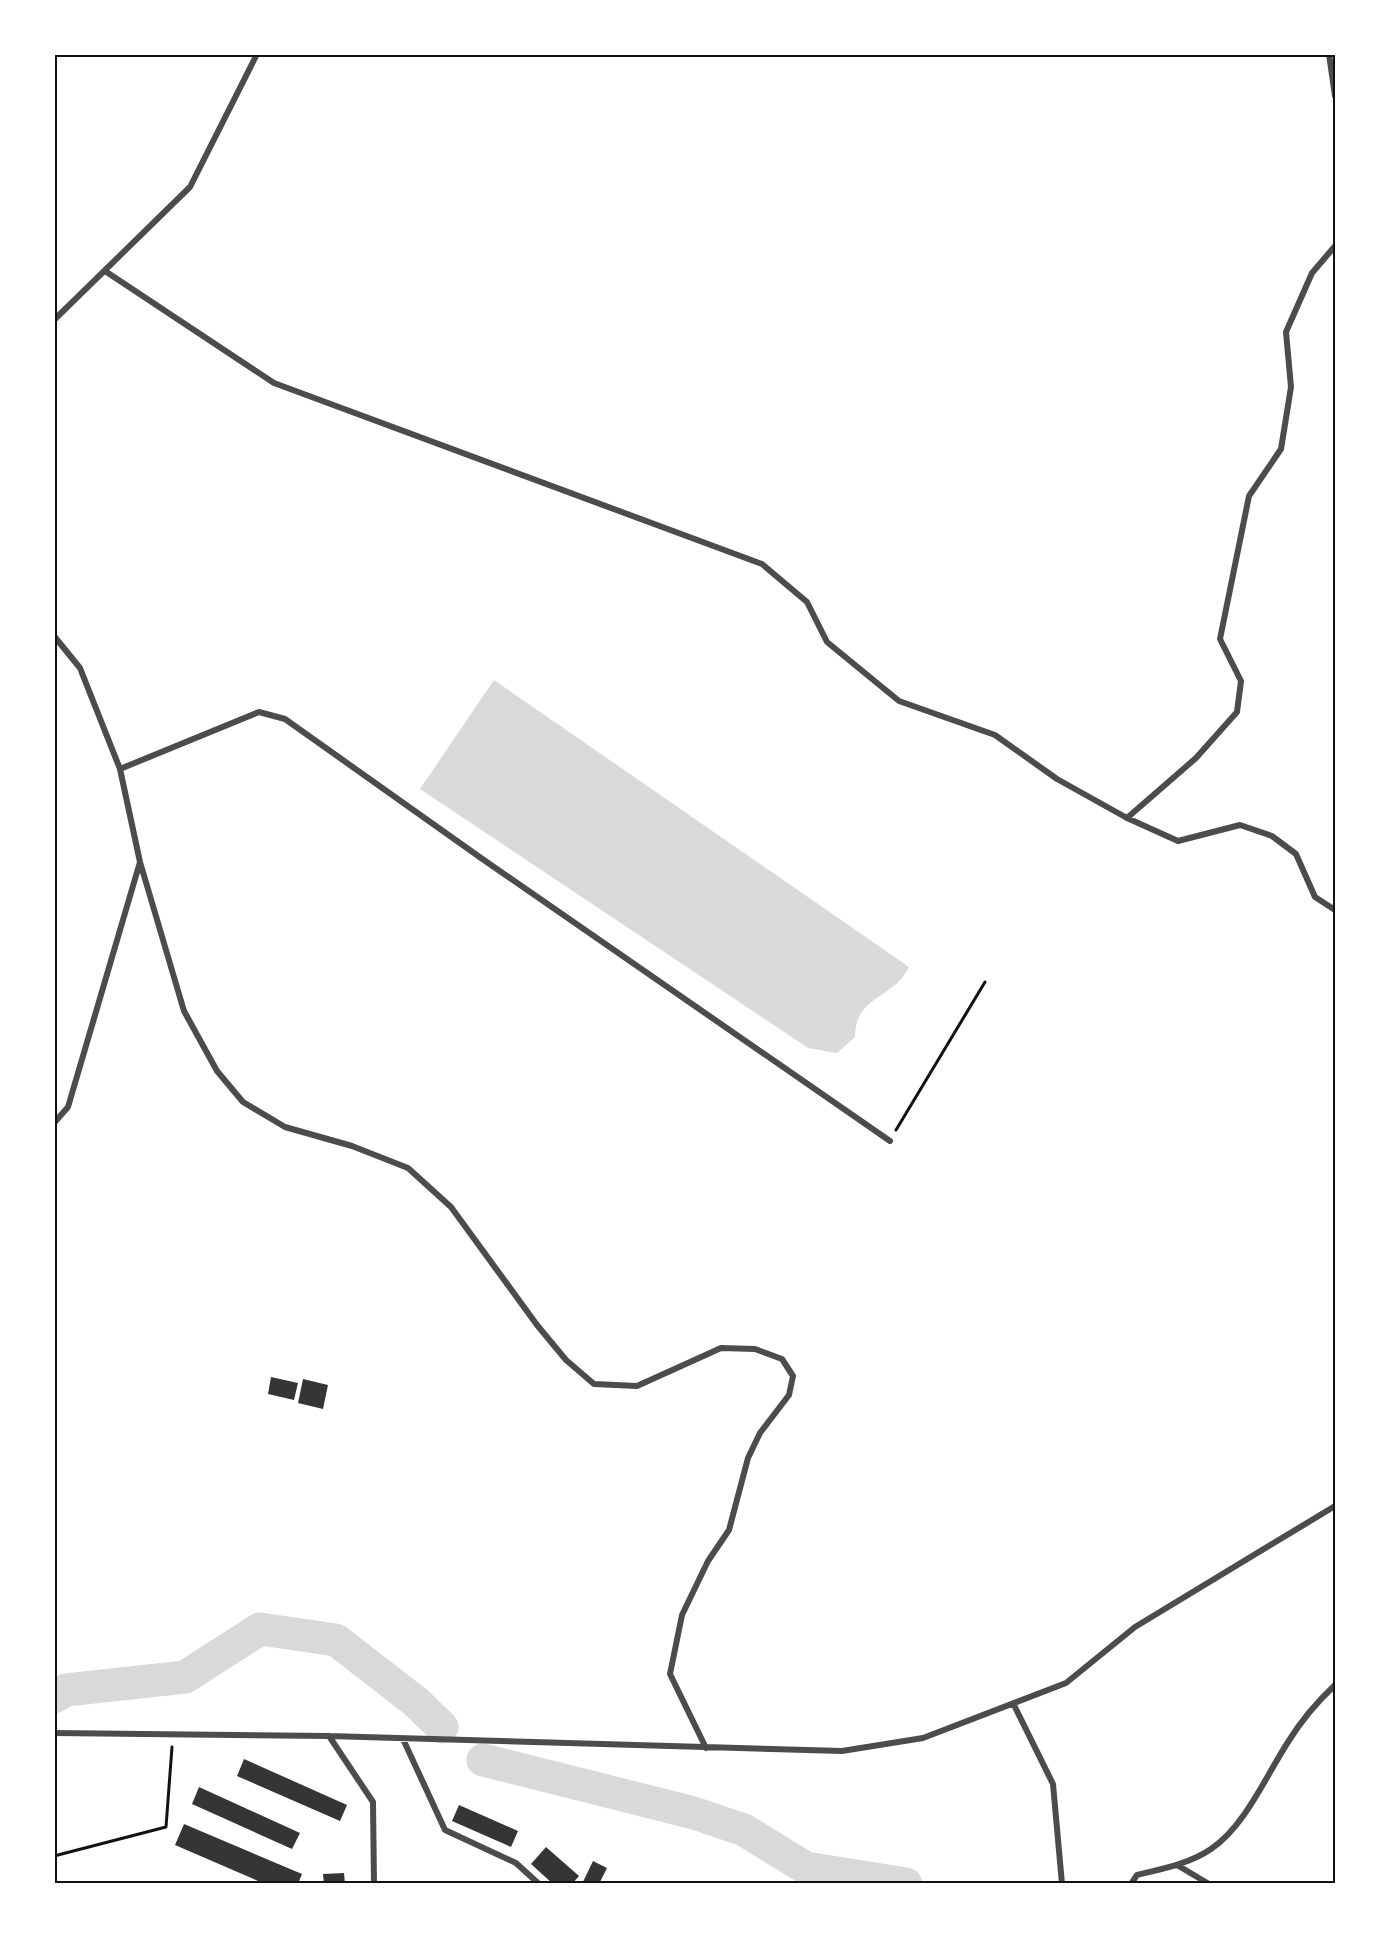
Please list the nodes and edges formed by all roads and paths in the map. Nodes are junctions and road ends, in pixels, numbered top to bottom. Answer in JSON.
{"nodes":[{"id":1,"x":257,"y":54,"type":"edge"},
{"id":2,"x":1329,"y":54,"type":"edge"},
{"id":3,"x":1335,"y":96,"type":"edge"},
{"id":4,"x":1335,"y":246,"type":"edge"},
{"id":5,"x":105,"y":271,"type":"junction"},
{"id":6,"x":54,"y":320,"type":"edge"},
{"id":7,"x":54,"y":636,"type":"edge"},
{"id":8,"x":120,"y":769,"type":"junction"},
{"id":9,"x":1127,"y":818,"type":"junction"},
{"id":10,"x":140,"y":862,"type":"junction"},
{"id":11,"x":1335,"y":910,"type":"edge"},
{"id":12,"x":985,"y":982,"type":"dead end"},
{"id":13,"x":54,"y":1123,"type":"edge"},
{"id":14,"x":890,"y":1141,"type":"joint"},
{"id":15,"x":1335,"y":1506,"type":"edge"},
{"id":16,"x":1335,"y":1685,"type":"edge"},
{"id":17,"x":1014,"y":1705,"type":"junction"},
{"id":18,"x":54,"y":1733,"type":"edge"},
{"id":19,"x":173,"y":1735,"type":"junction"},
{"id":20,"x":329,"y":1736,"type":"junction"},
{"id":21,"x":404,"y":1739,"type":"junction"},
{"id":22,"x":706,"y":1748,"type":"junction"},
{"id":23,"x":54,"y":1856,"type":"edge"},
{"id":24,"x":1177,"y":1865,"type":"junction"},
{"id":25,"x":374,"y":1884,"type":"edge"},
{"id":26,"x":539,"y":1884,"type":"edge"},
{"id":27,"x":1062,"y":1884,"type":"edge"},
{"id":28,"x":1131,"y":1884,"type":"edge"},
{"id":29,"x":1209,"y":1884,"type":"edge"}],
"edges":[{"from":1,"to":5,"type":"street"},
{"from":2,"to":3,"type":"street"},
{"from":4,"to":9,"type":"street"},
{"from":5,"to":6,"type":"street"},
{"from":5,"to":9,"type":"street"},
{"from":7,"to":8,"type":"street"},
{"from":8,"to":10,"type":"street"},
{"from":8,"to":14,"type":"street"},
{"from":9,"to":11,"type":"street"},
{"from":10,"to":13,"type":"street"},
{"from":10,"to":22,"type":"street"},
{"from":12,"to":14,"type":"path"},
{"from":15,"to":17,"type":"street"},
{"from":16,"to":24,"type":"street"},
{"from":17,"to":22,"type":"street"},
{"from":17,"to":27,"type":"street"},
{"from":18,"to":19,"type":"street"},
{"from":19,"to":20,"type":"street"},
{"from":19,"to":23,"type":"path"},
{"from":20,"to":21,"type":"street"},
{"from":20,"to":25,"type":"street"},
{"from":21,"to":22,"type":"street"},
{"from":21,"to":26,"type":"street"},
{"from":24,"to":28,"type":"street"},
{"from":24,"to":29,"type":"street"}]}
